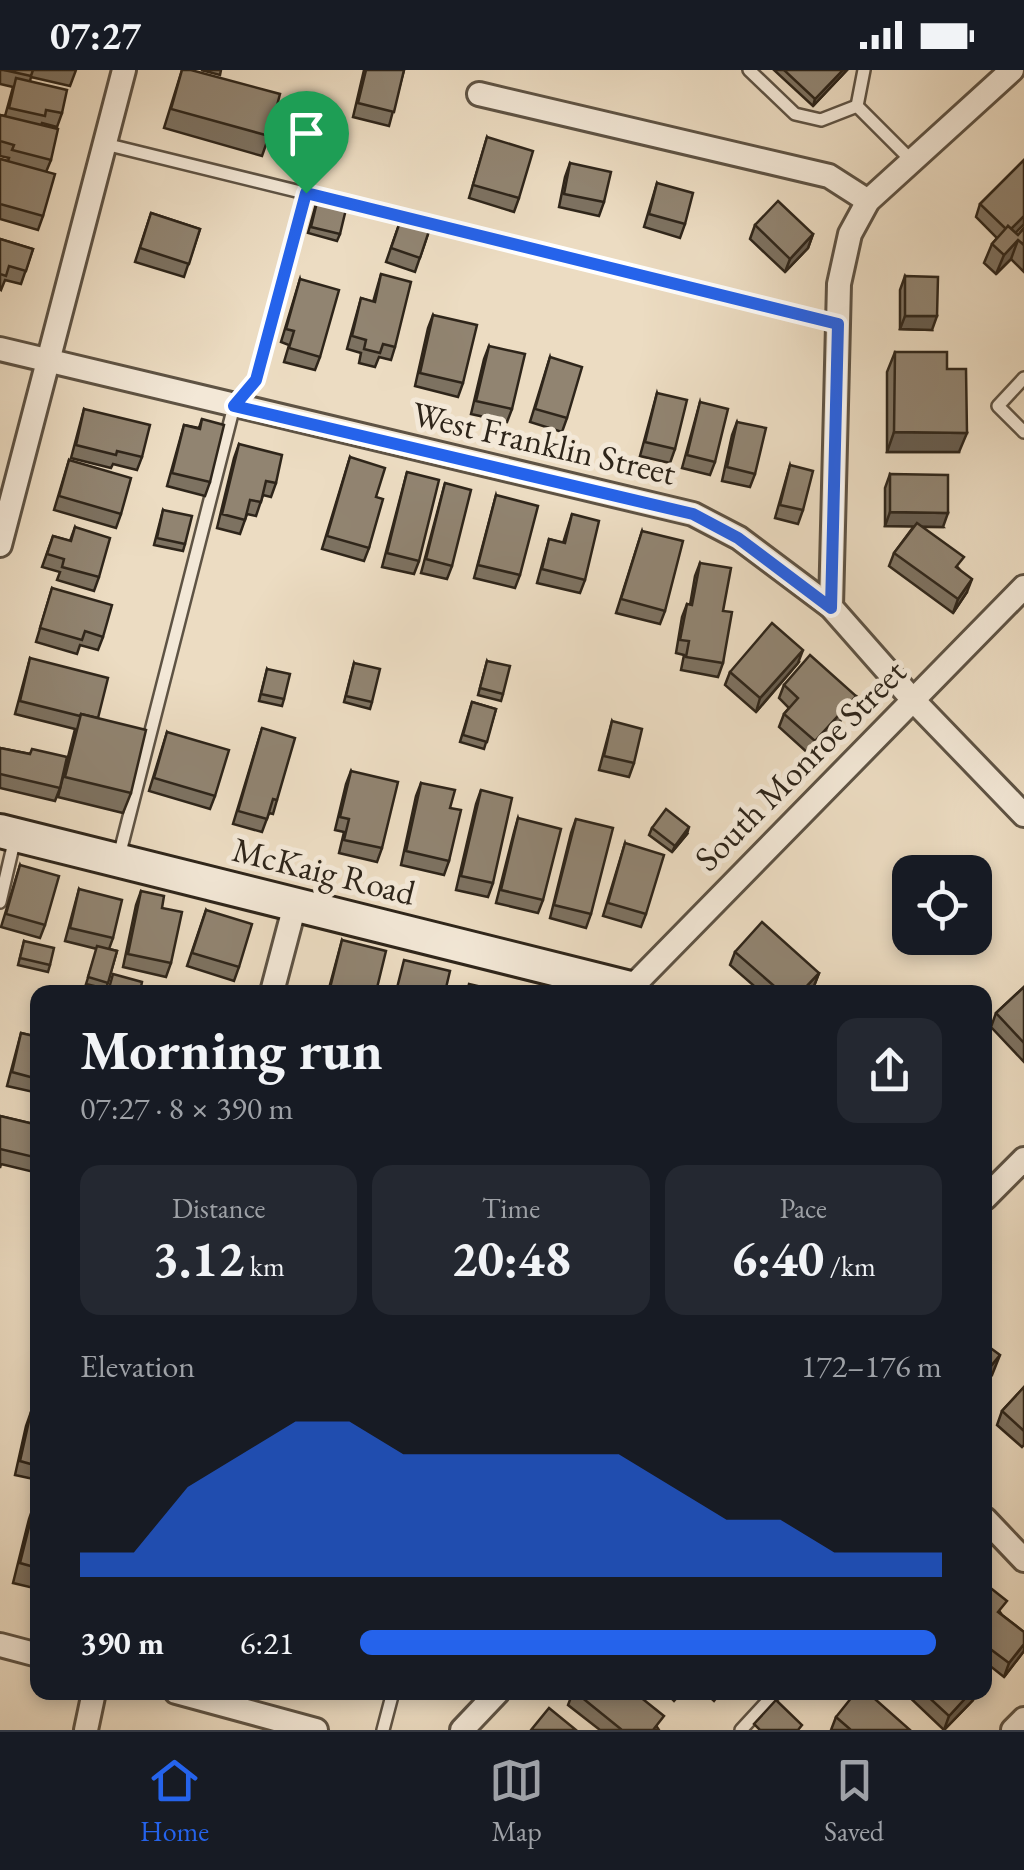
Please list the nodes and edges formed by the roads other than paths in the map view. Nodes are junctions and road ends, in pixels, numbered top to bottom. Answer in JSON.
{"nodes":[{"id":1,"x":124,"y":70,"type":"edge"},
{"id":2,"x":749,"y":70,"type":"edge"},
{"id":3,"x":864,"y":70,"type":"edge"},
{"id":4,"x":1012,"y":70,"type":"edge"},
{"id":5,"x":479,"y":94,"type":"dead end"},
{"id":6,"x":857,"y":106,"type":"junction"},
{"id":7,"x":105,"y":144,"type":"junction"},
{"id":8,"x":912,"y":161,"type":"junction"},
{"id":9,"x":306,"y":193,"type":"junction"},
{"id":10,"x":868,"y":201,"type":"junction"},
{"id":11,"x":838,"y":324,"type":"junction"},
{"id":12,"x":0,"y":349,"type":"edge"},
{"id":13,"x":47,"y":362,"type":"junction"},
{"id":14,"x":1024,"y":378,"type":"edge"},
{"id":15,"x":234,"y":406,"type":"junction"},
{"id":16,"x":1024,"y":432,"type":"edge"},
{"id":17,"x":0,"y":546,"type":"edge"},
{"id":18,"x":1024,"y":587,"type":"edge"},
{"id":19,"x":831,"y":608,"type":"junction"},
{"id":20,"x":913,"y":700,"type":"junction"},
{"id":21,"x":1024,"y":815,"type":"edge"},
{"id":22,"x":8,"y":833,"type":"edge"},
{"id":23,"x":118,"y":861,"type":"junction"},
{"id":24,"x":0,"y":902,"type":"edge"},
{"id":25,"x":295,"y":904,"type":"junction"},
{"id":26,"x":274,"y":985,"type":"edge"},
{"id":27,"x":609,"y":985,"type":"edge"},
{"id":28,"x":633,"y":985,"type":"edge"},
{"id":29,"x":1024,"y":1160,"type":"edge"},
{"id":30,"x":992,"y":1191,"type":"edge"},
{"id":31,"x":992,"y":1527,"type":"edge"},
{"id":32,"x":1024,"y":1560,"type":"edge"},
{"id":33,"x":0,"y":1645,"type":"edge"},
{"id":34,"x":30,"y":1654,"type":"edge"},
{"id":35,"x":92,"y":1700,"type":"edge"},
{"id":36,"x":205,"y":1700,"type":"edge"},
{"id":37,"x":391,"y":1700,"type":"edge"},
{"id":38,"x":490,"y":1700,"type":"edge"},
{"id":39,"x":769,"y":1700,"type":"edge"},
{"id":40,"x":1024,"y":1719,"type":"edge"},
{"id":41,"x":86,"y":1730,"type":"edge"},
{"id":42,"x":316,"y":1730,"type":"edge"},
{"id":43,"x":383,"y":1730,"type":"edge"},
{"id":44,"x":462,"y":1730,"type":"edge"},
{"id":45,"x":741,"y":1730,"type":"edge"},
{"id":46,"x":1013,"y":1730,"type":"edge"}],
"edges":[{"from":1,"to":7,"type":"street"},
{"from":2,"to":6,"type":"lane"},
{"from":3,"to":6,"type":"lane"},
{"from":4,"to":8,"type":"street"},
{"from":5,"to":10,"type":"street"},
{"from":6,"to":8,"type":"lane"},
{"from":7,"to":9,"type":"lane"},
{"from":7,"to":13,"type":"street"},
{"from":8,"to":10,"type":"street"},
{"from":9,"to":11,"type":"lane"},
{"from":9,"to":15,"type":"lane"},
{"from":10,"to":11,"type":"street"},
{"from":11,"to":19,"type":"street"},
{"from":12,"to":13,"type":"street","name":"West Franklin Street"},
{"from":13,"to":15,"type":"street","name":"West Franklin Street"},
{"from":13,"to":17,"type":"street"},
{"from":14,"to":16,"type":"lane"},
{"from":15,"to":19,"type":"street","name":"West Franklin Street"},
{"from":15,"to":23,"type":"lane"},
{"from":18,"to":20,"type":"street","name":"South Monroe Street"},
{"from":19,"to":20,"type":"street","name":"West Franklin Street"},
{"from":20,"to":21,"type":"street","name":"West Franklin Street"},
{"from":20,"to":28,"type":"street","name":"South Monroe Street"},
{"from":22,"to":23,"type":"street","name":"McKaig Road"},
{"from":22,"to":24,"type":"lane"},
{"from":23,"to":25,"type":"street","name":"McKaig Road"},
{"from":25,"to":26,"type":"street"},
{"from":25,"to":27,"type":"street","name":"McKaig Road"},
{"from":29,"to":30,"type":"street"},
{"from":31,"to":32,"type":"street"},
{"from":33,"to":34,"type":"street"},
{"from":35,"to":41,"type":"street"},
{"from":36,"to":42,"type":"street"},
{"from":37,"to":43,"type":"lane"},
{"from":38,"to":44,"type":"street"},
{"from":39,"to":45,"type":"lane"},
{"from":40,"to":46,"type":"street"}]}
